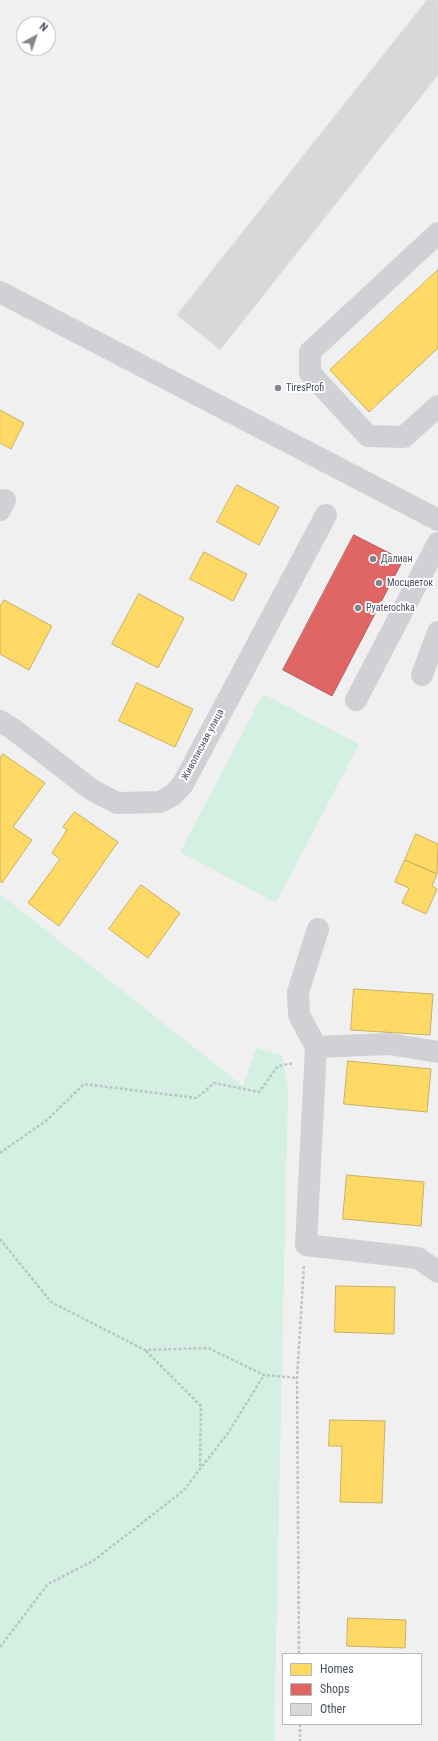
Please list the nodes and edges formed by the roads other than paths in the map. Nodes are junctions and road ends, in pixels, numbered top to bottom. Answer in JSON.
{"nodes":[{"id":1,"x":438,"y":233,"type":"edge"},
{"id":2,"x":0,"y":292,"type":"edge"},
{"id":3,"x":438,"y":406,"type":"edge"},
{"id":4,"x":326,"y":515,"type":"dead end"},
{"id":5,"x":438,"y":520,"type":"edge"},
{"id":6,"x":438,"y":543,"type":"edge"},
{"id":7,"x":438,"y":632,"type":"edge"},
{"id":8,"x":422,"y":674,"type":"dead end"},
{"id":9,"x":356,"y":700,"type":"dead end"},
{"id":10,"x":0,"y":721,"type":"edge"},
{"id":11,"x":318,"y":929,"type":"dead end"},
{"id":12,"x":438,"y":1052,"type":"edge"},
{"id":13,"x":316,"y":1056,"type":"junction"},
{"id":14,"x":438,"y":1272,"type":"edge"}],
"edges":[{"from":1,"to":3,"type":"street"},
{"from":2,"to":5,"type":"street"},
{"from":4,"to":10,"type":"street","name":"Живописная улица"},
{"from":6,"to":9,"type":"street"},
{"from":7,"to":8,"type":"street"},
{"from":11,"to":13,"type":"street"},
{"from":12,"to":13,"type":"street"},
{"from":13,"to":14,"type":"street"}]}
